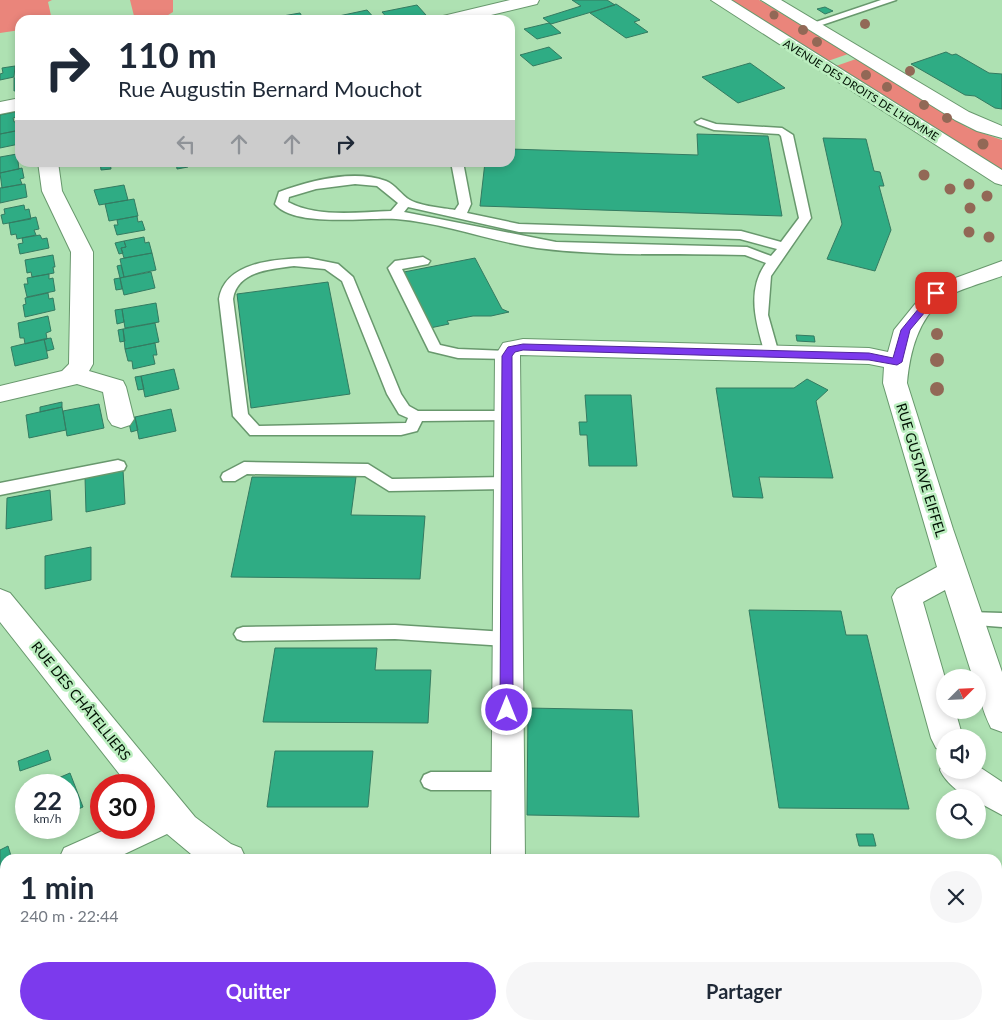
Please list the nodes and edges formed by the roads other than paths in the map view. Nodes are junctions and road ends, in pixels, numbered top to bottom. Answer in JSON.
{"nodes":[{"id":1,"x":531,"y":0,"type":"edge"},
{"id":2,"x":720,"y":0,"type":"edge"},
{"id":3,"x":769,"y":0,"type":"edge"},
{"id":4,"x":891,"y":0,"type":"edge"},
{"id":5,"x":470,"y":15,"type":"edge"},
{"id":6,"x":812,"y":25,"type":"junction"},
{"id":7,"x":15,"y":105,"type":"edge"},
{"id":8,"x":0,"y":108,"type":"edge"},
{"id":9,"x":701,"y":122,"type":"dead end"},
{"id":10,"x":1002,"y":132,"type":"edge"},
{"id":11,"x":49,"y":167,"type":"edge"},
{"id":12,"x":458,"y":167,"type":"edge"},
{"id":13,"x":1002,"y":179,"type":"edge"},
{"id":14,"x":405,"y":203,"type":"junction"},
{"id":15,"x":395,"y":215,"type":"junction"},
{"id":16,"x":459,"y":215,"type":"junction"},
{"id":17,"x":784,"y":247,"type":"junction"},
{"id":18,"x":423,"y":261,"type":"dead end"},
{"id":19,"x":774,"y":262,"type":"junction"},
{"id":20,"x":1001,"y":269,"type":"edge"},
{"id":21,"x":772,"y":354,"type":"junction"},
{"id":22,"x":507,"y":356,"type":"junction"},
{"id":23,"x":897,"y":362,"type":"junction"},
{"id":24,"x":75,"y":375,"type":"junction"},
{"id":25,"x":0,"y":394,"type":"edge"},
{"id":26,"x":416,"y":416,"type":"junction"},
{"id":27,"x":507,"y":416,"type":"junction"},
{"id":28,"x":121,"y":419,"type":"dead end"},
{"id":29,"x":118,"y":466,"type":"dead end"},
{"id":30,"x":229,"y":477,"type":"dead end"},
{"id":31,"x":506,"y":483,"type":"junction"},
{"id":32,"x":0,"y":489,"type":"edge"},
{"id":33,"x":953,"y":572,"type":"junction"},
{"id":34,"x":0,"y":601,"type":"edge"},
{"id":35,"x":969,"y":619,"type":"junction"},
{"id":36,"x":1002,"y":620,"type":"edge"},
{"id":37,"x":243,"y":634,"type":"dead end"},
{"id":38,"x":506,"y":639,"type":"junction"},
{"id":39,"x":1002,"y":718,"type":"edge"},
{"id":40,"x":944,"y":729,"type":"edge"},
{"id":41,"x":970,"y":779,"type":"edge"},
{"id":42,"x":431,"y":781,"type":"dead end"},
{"id":43,"x":507,"y":781,"type":"junction"},
{"id":44,"x":1002,"y":800,"type":"edge"},
{"id":45,"x":173,"y":815,"type":"junction"},
{"id":46,"x":87,"y":854,"type":"edge"},
{"id":47,"x":218,"y":854,"type":"edge"},
{"id":48,"x":508,"y":854,"type":"edge"}],
"edges":[{"from":1,"to":5,"type":"street"},
{"from":2,"to":13,"type":"street","name":"AVENUE DES DROITS DE L'HOMME"},
{"from":3,"to":6,"type":"street"},
{"from":4,"to":6,"type":"lane"},
{"from":6,"to":10,"type":"street"},
{"from":7,"to":8,"type":"street"},
{"from":9,"to":17,"type":"lane"},
{"from":11,"to":24,"type":"street"},
{"from":12,"to":16,"type":"lane"},
{"from":14,"to":15,"type":"lane"},
{"from":14,"to":15,"type":"lane"},
{"from":14,"to":16,"type":"lane"},
{"from":15,"to":19,"type":"lane"},
{"from":16,"to":17,"type":"lane"},
{"from":17,"to":19,"type":"lane"},
{"from":18,"to":22,"type":"lane"},
{"from":19,"to":21,"type":"lane"},
{"from":20,"to":23,"type":"street","name":"RUE GUSTAVE EIFFEL"},
{"from":21,"to":22,"type":"street"},
{"from":21,"to":23,"type":"street"},
{"from":22,"to":27,"type":"street"},
{"from":23,"to":33,"type":"street","name":"RUE GUSTAVE EIFFEL"},
{"from":24,"to":25,"type":"street"},
{"from":24,"to":28,"type":"street"},
{"from":26,"to":26,"type":"lane"},
{"from":26,"to":27,"type":"lane"},
{"from":27,"to":31,"type":"street"},
{"from":29,"to":32,"type":"lane"},
{"from":30,"to":31,"type":"lane"},
{"from":31,"to":38,"type":"street"},
{"from":33,"to":35,"type":"street","name":"RUE GUSTAVE EIFFEL"},
{"from":33,"to":40,"type":"street"},
{"from":34,"to":45,"type":"street","name":"RUE DES CHÂTELLIERS"},
{"from":35,"to":36,"type":"lane"},
{"from":35,"to":39,"type":"street","name":"RUE GUSTAVE EIFFEL"},
{"from":37,"to":38,"type":"lane"},
{"from":38,"to":43,"type":"street"},
{"from":41,"to":44,"type":"street"},
{"from":42,"to":43,"type":"lane"},
{"from":43,"to":48,"type":"street"},
{"from":45,"to":46,"type":"street"},
{"from":45,"to":47,"type":"street","name":"RUE DES CHÂTELLIERS"}]}
